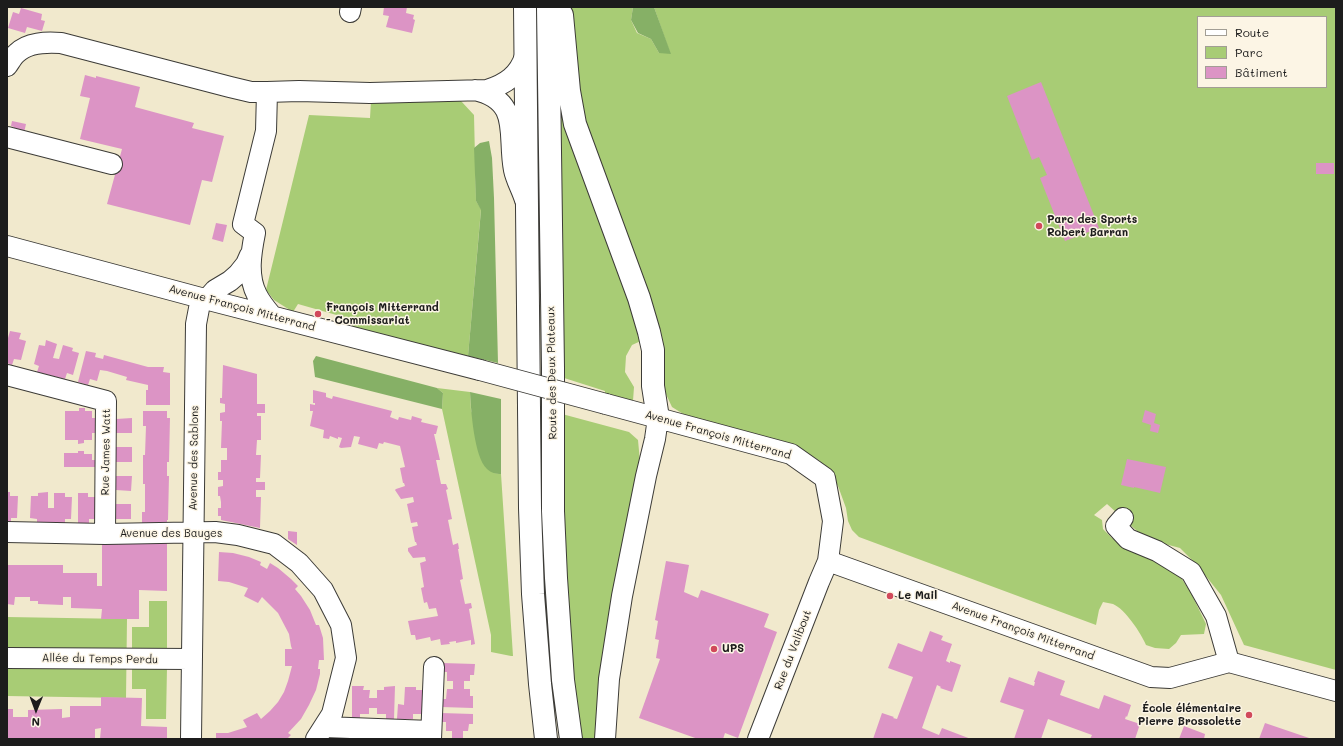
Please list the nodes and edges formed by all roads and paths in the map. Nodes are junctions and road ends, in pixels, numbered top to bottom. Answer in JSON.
{"nodes":[{"id":1,"x":525,"y":7,"type":"edge"},
{"id":2,"x":548,"y":7,"type":"edge"},
{"id":3,"x":557,"y":7,"type":"edge"},
{"id":4,"x":525,"y":56,"type":"junction"},
{"id":5,"x":7,"y":66,"type":"edge"},
{"id":6,"x":475,"y":90,"type":"junction"},
{"id":7,"x":267,"y":92,"type":"junction"},
{"id":8,"x":7,"y":138,"type":"edge"},
{"id":9,"x":112,"y":164,"type":"dead end"},
{"id":10,"x":526,"y":204,"type":"junction"},
{"id":11,"x":7,"y":246,"type":"edge"},
{"id":12,"x":250,"y":255,"type":"junction"},
{"id":13,"x":204,"y":298,"type":"junction"},
{"id":14,"x":272,"y":316,"type":"junction"},
{"id":15,"x":7,"y":375,"type":"edge"},
{"id":16,"x":658,"y":418,"type":"junction"},
{"id":17,"x":1123,"y":518,"type":"dead end"},
{"id":18,"x":7,"y":532,"type":"edge"},
{"id":19,"x":193,"y":533,"type":"junction"},
{"id":20,"x":105,"y":534,"type":"junction"},
{"id":21,"x":828,"y":561,"type":"junction"},
{"id":22,"x":7,"y":658,"type":"edge"},
{"id":23,"x":192,"y":659,"type":"junction"},
{"id":24,"x":1229,"y":662,"type":"junction"},
{"id":25,"x":434,"y":667,"type":"dead end"},
{"id":26,"x":1336,"y":691,"type":"edge"},
{"id":27,"x":320,"y":733,"type":"edge"},
{"id":28,"x":431,"y":735,"type":"edge"},
{"id":29,"x":191,"y":739,"type":"edge"},
{"id":30,"x":546,"y":739,"type":"edge"},
{"id":31,"x":571,"y":739,"type":"edge"},
{"id":32,"x":605,"y":739,"type":"edge"},
{"id":33,"x":758,"y":739,"type":"edge"}],
"edges":[{"from":1,"to":4,"type":"main road"},
{"from":2,"to":31,"type":"main road","name":"Route des Deux Plateaux"},
{"from":3,"to":16,"type":"main road"},
{"from":4,"to":6,"type":"street"},
{"from":4,"to":10,"type":"main road"},
{"from":5,"to":7,"type":"street"},
{"from":6,"to":7,"type":"street"},
{"from":6,"to":10,"type":"street"},
{"from":7,"to":12,"type":"street"},
{"from":8,"to":9,"type":"street"},
{"from":10,"to":30,"type":"main road"},
{"from":11,"to":13,"type":"street","name":"Avenue François Mitterrand"},
{"from":12,"to":13,"type":"street"},
{"from":12,"to":14,"type":"street"},
{"from":13,"to":14,"type":"street","name":"Avenue François Mitterrand"},
{"from":13,"to":19,"type":"street","name":"Avenue des Sablons"},
{"from":14,"to":16,"type":"street","name":"Avenue François Mitterrand","bridge":true},
{"from":15,"to":20,"type":"street","name":"Rue James Watt"},
{"from":16,"to":21,"type":"street","name":"Avenue François Mitterrand"},
{"from":16,"to":32,"type":"street"},
{"from":17,"to":24,"type":"street"},
{"from":18,"to":20,"type":"street","name":"Avenue des Bauges"},
{"from":19,"to":20,"type":"street","name":"Avenue des Bauges"},
{"from":19,"to":23,"type":"street","name":"Avenue des Sablons"},
{"from":19,"to":27,"type":"street","name":"Avenue des Bauges"},
{"from":21,"to":24,"type":"street","name":"Avenue François Mitterrand"},
{"from":21,"to":33,"type":"street","name":"Rue du Valibout"},
{"from":22,"to":23,"type":"street","name":"Allée du Temps Perdu"},
{"from":23,"to":29,"type":"street","name":"Avenue des Sablons"},
{"from":24,"to":26,"type":"street"},
{"from":25,"to":28,"type":"street"},
{"from":27,"to":28,"type":"street"}]}
